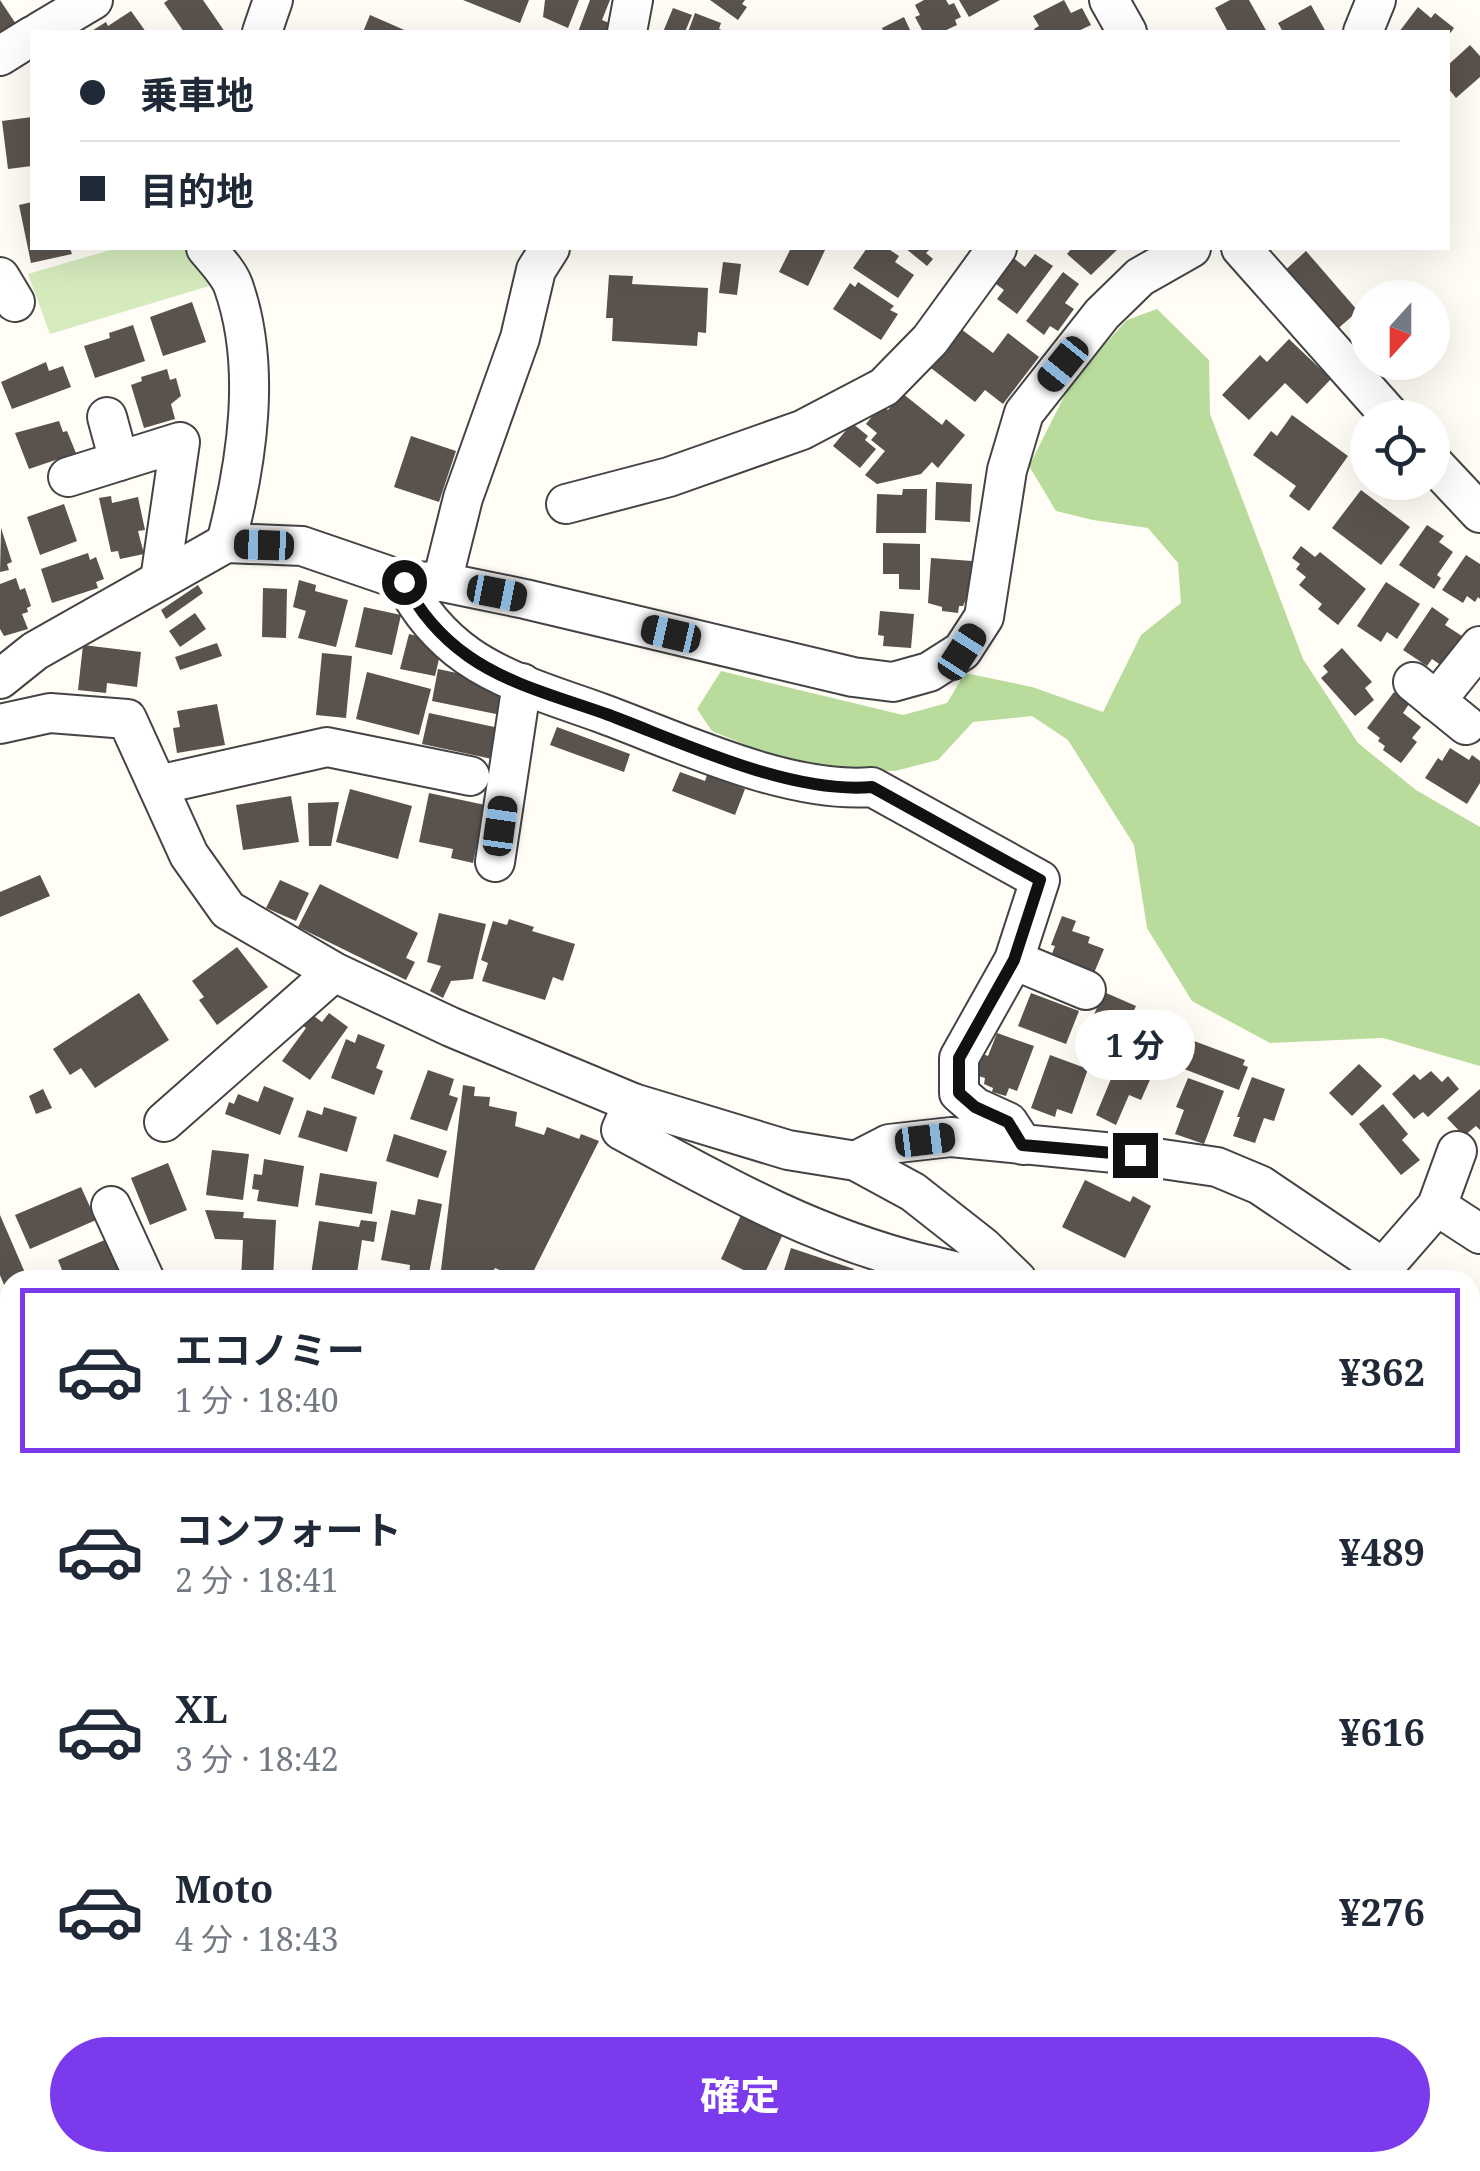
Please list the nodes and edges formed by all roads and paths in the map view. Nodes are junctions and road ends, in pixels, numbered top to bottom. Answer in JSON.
{"nodes":[{"id":1,"x":92,"y":0,"type":"edge"},
{"id":2,"x":273,"y":0,"type":"edge"},
{"id":3,"x":633,"y":0,"type":"edge"},
{"id":4,"x":1109,"y":0,"type":"edge"},
{"id":5,"x":1376,"y":0,"type":"edge"},
{"id":6,"x":42,"y":30,"type":"edge"},
{"id":7,"x":263,"y":30,"type":"edge"},
{"id":8,"x":627,"y":30,"type":"edge"},
{"id":9,"x":1126,"y":30,"type":"edge"},
{"id":10,"x":1364,"y":30,"type":"edge"},
{"id":11,"x":30,"y":37,"type":"edge"},
{"id":12,"x":0,"y":56,"type":"edge"},
{"id":13,"x":208,"y":250,"type":"edge"},
{"id":14,"x":549,"y":250,"type":"edge"},
{"id":15,"x":996,"y":250,"type":"edge"},
{"id":16,"x":1187,"y":250,"type":"edge"},
{"id":17,"x":1242,"y":250,"type":"edge"},
{"id":18,"x":1376,"y":400,"type":"edge"},
{"id":19,"x":108,"y":417,"type":"dead end"},
{"id":20,"x":119,"y":461,"type":"junction"},
{"id":21,"x":68,"y":477,"type":"dead end"},
{"id":22,"x":1450,"y":481,"type":"edge"},
{"id":23,"x":566,"y":504,"type":"dead end"},
{"id":24,"x":1480,"y":513,"type":"edge"},
{"id":25,"x":226,"y":544,"type":"junction"},
{"id":26,"x":160,"y":580,"type":"junction"},
{"id":27,"x":404,"y":582,"type":"junction"},
{"id":28,"x":442,"y":582,"type":"junction"},
{"id":29,"x":1480,"y":646,"type":"edge"},
{"id":30,"x":0,"y":679,"type":"edge"},
{"id":31,"x":522,"y":684,"type":"junction"},
{"id":32,"x":0,"y":724,"type":"edge"},
{"id":33,"x":1466,"y":725,"type":"dead end"},
{"id":34,"x":470,"y":776,"type":"dead end"},
{"id":35,"x":158,"y":785,"type":"junction"},
{"id":36,"x":495,"y":862,"type":"dead end"},
{"id":37,"x":1014,"y":960,"type":"junction"},
{"id":38,"x":334,"y":972,"type":"junction"},
{"id":39,"x":1086,"y":990,"type":"dead end"},
{"id":40,"x":633,"y":1103,"type":"junction"},
{"id":41,"x":164,"y":1122,"type":"dead end"},
{"id":42,"x":1022,"y":1145,"type":"junction"},
{"id":43,"x":1457,"y":1151,"type":"dead end"},
{"id":44,"x":856,"y":1161,"type":"junction"},
{"id":45,"x":111,"y":1206,"type":"dead end"},
{"id":46,"x":1436,"y":1206,"type":"junction"},
{"id":47,"x":1480,"y":1234,"type":"edge"},
{"id":48,"x":141,"y":1270,"type":"edge"},
{"id":49,"x":949,"y":1270,"type":"edge"},
{"id":50,"x":1007,"y":1270,"type":"edge"},
{"id":51,"x":1381,"y":1270,"type":"edge"},
{"id":52,"x":1390,"y":1270,"type":"edge"}],
"edges":[{"from":1,"to":6,"type":"street"},
{"from":2,"to":7,"type":"street"},
{"from":3,"to":8,"type":"street"},
{"from":4,"to":9,"type":"street"},
{"from":5,"to":10,"type":"street"},
{"from":11,"to":12,"type":"street"},
{"from":13,"to":25,"type":"street"},
{"from":14,"to":28,"type":"street"},
{"from":15,"to":23,"type":"street"},
{"from":16,"to":28,"type":"street"},
{"from":17,"to":18,"type":"street"},
{"from":19,"to":20,"type":"street"},
{"from":20,"to":21,"type":"street"},
{"from":20,"to":26,"type":"street"},
{"from":22,"to":24,"type":"street"},
{"from":25,"to":26,"type":"street"},
{"from":25,"to":27,"type":"street"},
{"from":26,"to":30,"type":"street"},
{"from":27,"to":28,"type":"street"},
{"from":27,"to":31,"type":"street"},
{"from":29,"to":33,"type":"street"},
{"from":31,"to":36,"type":"street"},
{"from":31,"to":37,"type":"street"},
{"from":32,"to":35,"type":"street"},
{"from":34,"to":35,"type":"street"},
{"from":35,"to":38,"type":"street"},
{"from":37,"to":39,"type":"street"},
{"from":37,"to":42,"type":"street"},
{"from":38,"to":40,"type":"street"},
{"from":38,"to":41,"type":"street"},
{"from":40,"to":44,"type":"street"},
{"from":40,"to":49,"type":"street"},
{"from":42,"to":44,"type":"street"},
{"from":42,"to":51,"type":"street"},
{"from":43,"to":46,"type":"street"},
{"from":44,"to":50,"type":"street"},
{"from":45,"to":48,"type":"street"},
{"from":46,"to":47,"type":"street"},
{"from":46,"to":52,"type":"street"}]}
